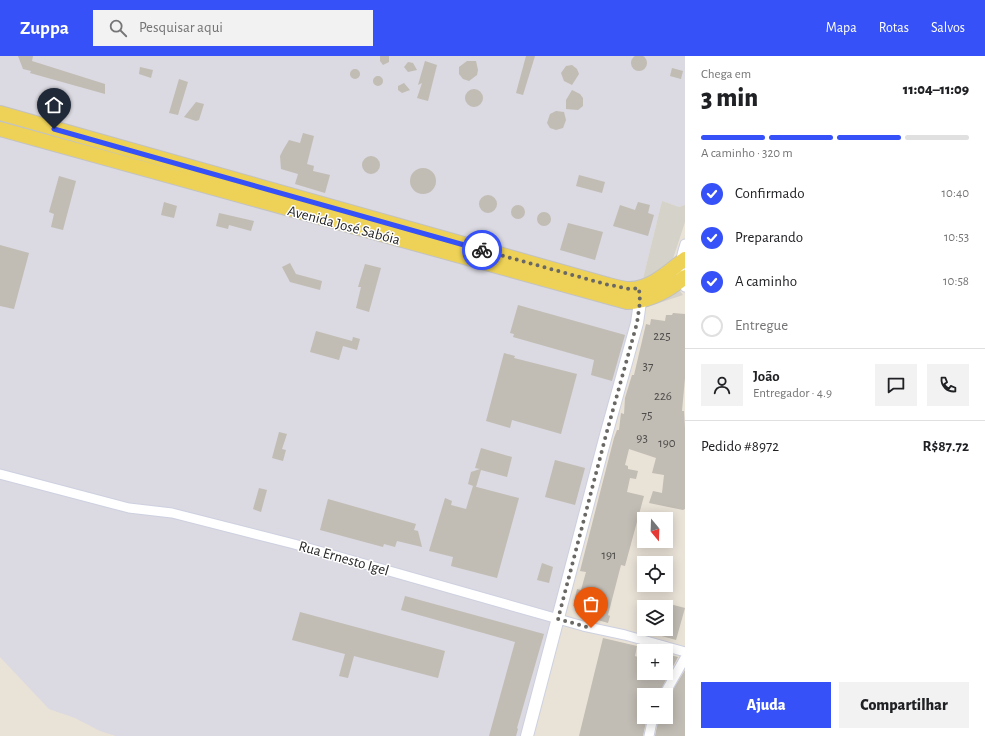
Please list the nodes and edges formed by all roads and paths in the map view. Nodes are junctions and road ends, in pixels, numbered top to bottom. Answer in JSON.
{"nodes":[{"id":1,"x":0,"y":113,"type":"edge"},
{"id":2,"x":0,"y":129,"type":"edge"},
{"id":3,"x":685,"y":244,"type":"edge"},
{"id":4,"x":682,"y":261,"type":"edge"},
{"id":5,"x":684,"y":282,"type":"edge"},
{"id":6,"x":639,"y":295,"type":"junction"},
{"id":7,"x":0,"y":474,"type":"edge"},
{"id":8,"x":558,"y":619,"type":"junction"},
{"id":9,"x":685,"y":652,"type":"edge"},
{"id":10,"x":685,"y":658,"type":"edge"},
{"id":11,"x":668,"y":688,"type":"edge"},
{"id":12,"x":652,"y":724,"type":"edge"},
{"id":13,"x":527,"y":736,"type":"edge"},
{"id":14,"x":649,"y":736,"type":"edge"}],
"edges":[{"from":1,"to":6,"type":"main road","name":"Avenida José Sabóia"},
{"from":2,"to":6,"type":"main road","name":"Avenida José Sabóia"},
{"from":3,"to":4,"type":"street"},
{"from":4,"to":5,"type":"street"},
{"from":4,"to":6,"type":"main road"},
{"from":5,"to":6,"type":"main road","name":"Avenida José Sabóia"},
{"from":6,"to":8,"type":"street"},
{"from":7,"to":8,"type":"street","name":"Rua Ernesto Igel"},
{"from":8,"to":9,"type":"street","name":"Rua Ernesto Igel"},
{"from":8,"to":13,"type":"street"},
{"from":10,"to":11,"type":"street"},
{"from":12,"to":14,"type":"street"}]}
